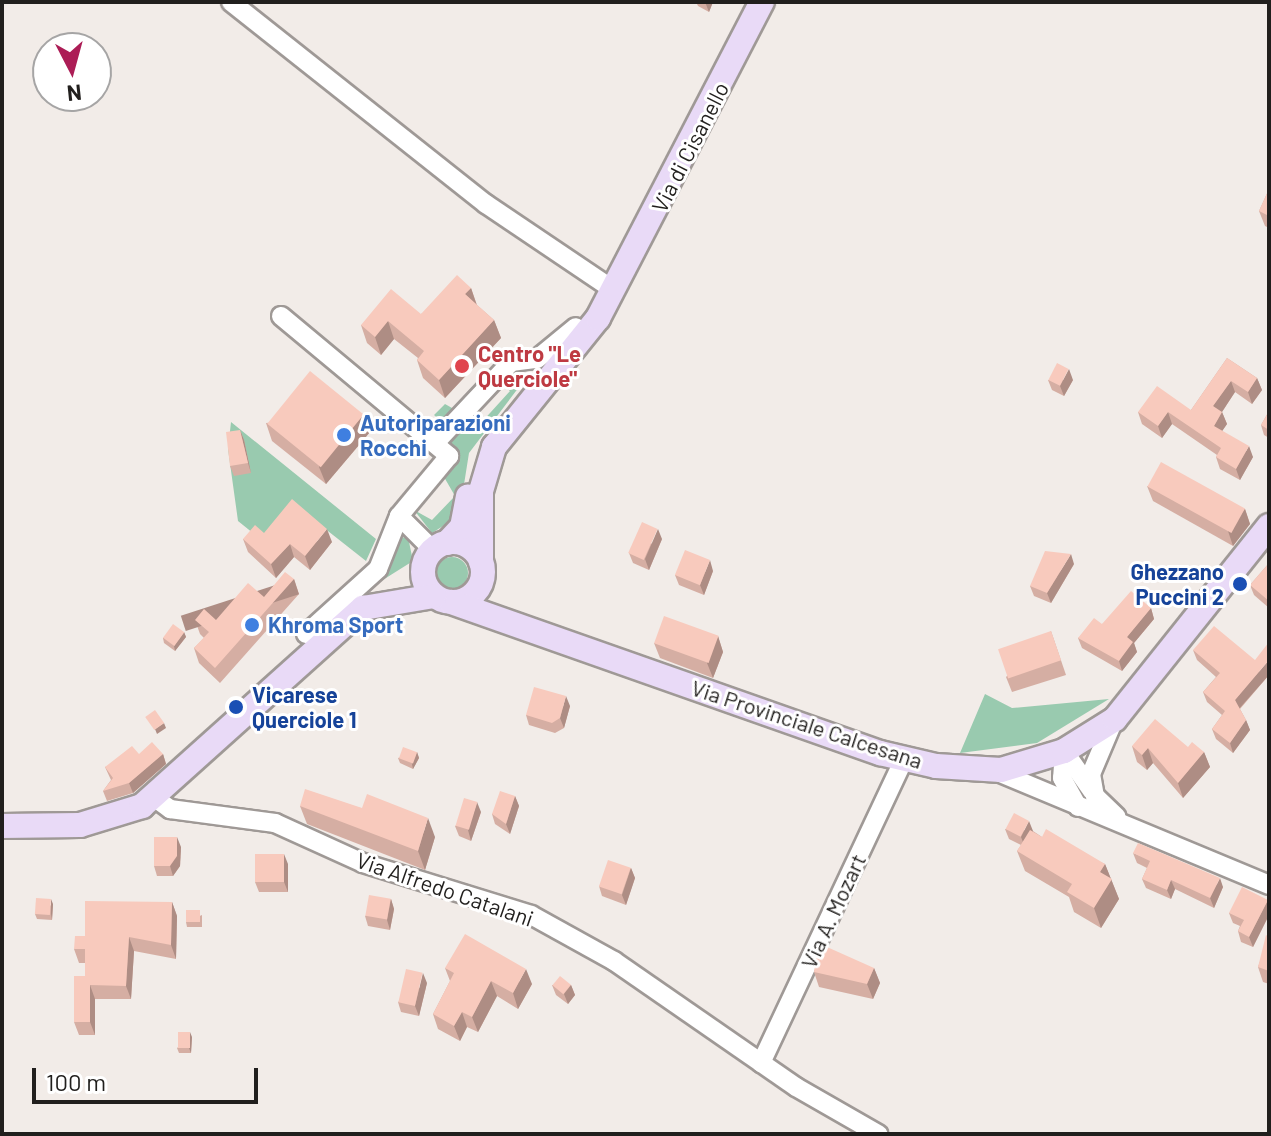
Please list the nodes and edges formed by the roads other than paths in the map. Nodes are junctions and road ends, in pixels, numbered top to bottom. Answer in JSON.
{"nodes":[{"id":1,"x":231,"y":2,"type":"edge"},
{"id":2,"x":762,"y":2,"type":"edge"},
{"id":3,"x":612,"y":289,"type":"junction"},
{"id":4,"x":281,"y":316,"type":"dead end"},
{"id":5,"x":576,"y":327,"type":"junction"},
{"id":6,"x":511,"y":362,"type":"junction"},
{"id":7,"x":532,"y":388,"type":"junction"},
{"id":8,"x":436,"y":442,"type":"junction"},
{"id":9,"x":399,"y":516,"type":"junction"},
{"id":10,"x":1269,"y":526,"type":"edge"},
{"id":11,"x":435,"y":552,"type":"junction"},
{"id":12,"x":481,"y":572,"type":"junction"},
{"id":13,"x":443,"y":599,"type":"junction"},
{"id":14,"x":537,"y":631,"type":"junction"},
{"id":15,"x":307,"y":643,"type":"junction"},
{"id":16,"x":1115,"y":719,"type":"junction"},
{"id":17,"x":1064,"y":751,"type":"junction"},
{"id":18,"x":904,"y":759,"type":"junction"},
{"id":19,"x":993,"y":770,"type":"junction"},
{"id":20,"x":1095,"y":796,"type":"junction"},
{"id":21,"x":155,"y":798,"type":"junction"},
{"id":22,"x":1078,"y":807,"type":"junction"},
{"id":23,"x":1126,"y":823,"type":"junction"},
{"id":24,"x":2,"y":826,"type":"edge"},
{"id":25,"x":1269,"y":885,"type":"edge"},
{"id":26,"x":761,"y":1063,"type":"junction"},
{"id":27,"x":878,"y":1134,"type":"edge"}],
"edges":[{"from":1,"to":3,"type":"street"},
{"from":2,"to":3,"type":"main road","name":"Via di Cisanello"},
{"from":3,"to":5,"type":"main road","name":"Via di Cisanello"},
{"from":3,"to":7,"type":"main road","name":"Via di Cisanello"},
{"from":4,"to":8,"type":"street"},
{"from":5,"to":6,"type":"street"},
{"from":5,"to":7,"type":"main road","name":"Via di Cisanello"},
{"from":6,"to":7,"type":"street"},
{"from":6,"to":8,"type":"street"},
{"from":7,"to":11,"type":"main road","name":"Via di Cisanello"},
{"from":7,"to":12,"type":"main road","name":"Via di Cisanello"},
{"from":8,"to":9,"type":"street"},
{"from":9,"to":11,"type":"street"},
{"from":9,"to":15,"type":"street"},
{"from":10,"to":16,"type":"main road","name":"Via Provinciale Calcesana"},
{"from":11,"to":12,"type":"main road","name":"Via Provinciale Calcesana"},
{"from":11,"to":13,"type":"main road"},
{"from":11,"to":15,"type":"main road"},
{"from":12,"to":13,"type":"main road"},
{"from":12,"to":14,"type":"main road","name":"Via Provinciale Calcesana"},
{"from":13,"to":14,"type":"main road","name":"Via Provinciale Calcesana"},
{"from":13,"to":15,"type":"main road"},
{"from":14,"to":18,"type":"main road","name":"Via Provinciale Calcesana"},
{"from":15,"to":21,"type":"main road"},
{"from":16,"to":17,"type":"main road","name":"Via Provinciale Calcesana"},
{"from":16,"to":20,"type":"street"},
{"from":17,"to":19,"type":"main road","name":"Via Provinciale Calcesana"},
{"from":17,"to":20,"type":"street"},
{"from":17,"to":22,"type":"street"},
{"from":18,"to":19,"type":"main road","name":"Via Provinciale Calcesana"},
{"from":18,"to":26,"type":"street","name":"Via A. Mozart"},
{"from":19,"to":22,"type":"street"},
{"from":20,"to":23,"type":"street"},
{"from":21,"to":24,"type":"main road"},
{"from":21,"to":26,"type":"street","name":"Via Alfredo Catalani"},
{"from":22,"to":23,"type":"street"},
{"from":23,"to":25,"type":"street"},
{"from":26,"to":27,"type":"street","name":"Via Alfredo Catalani"}]}
